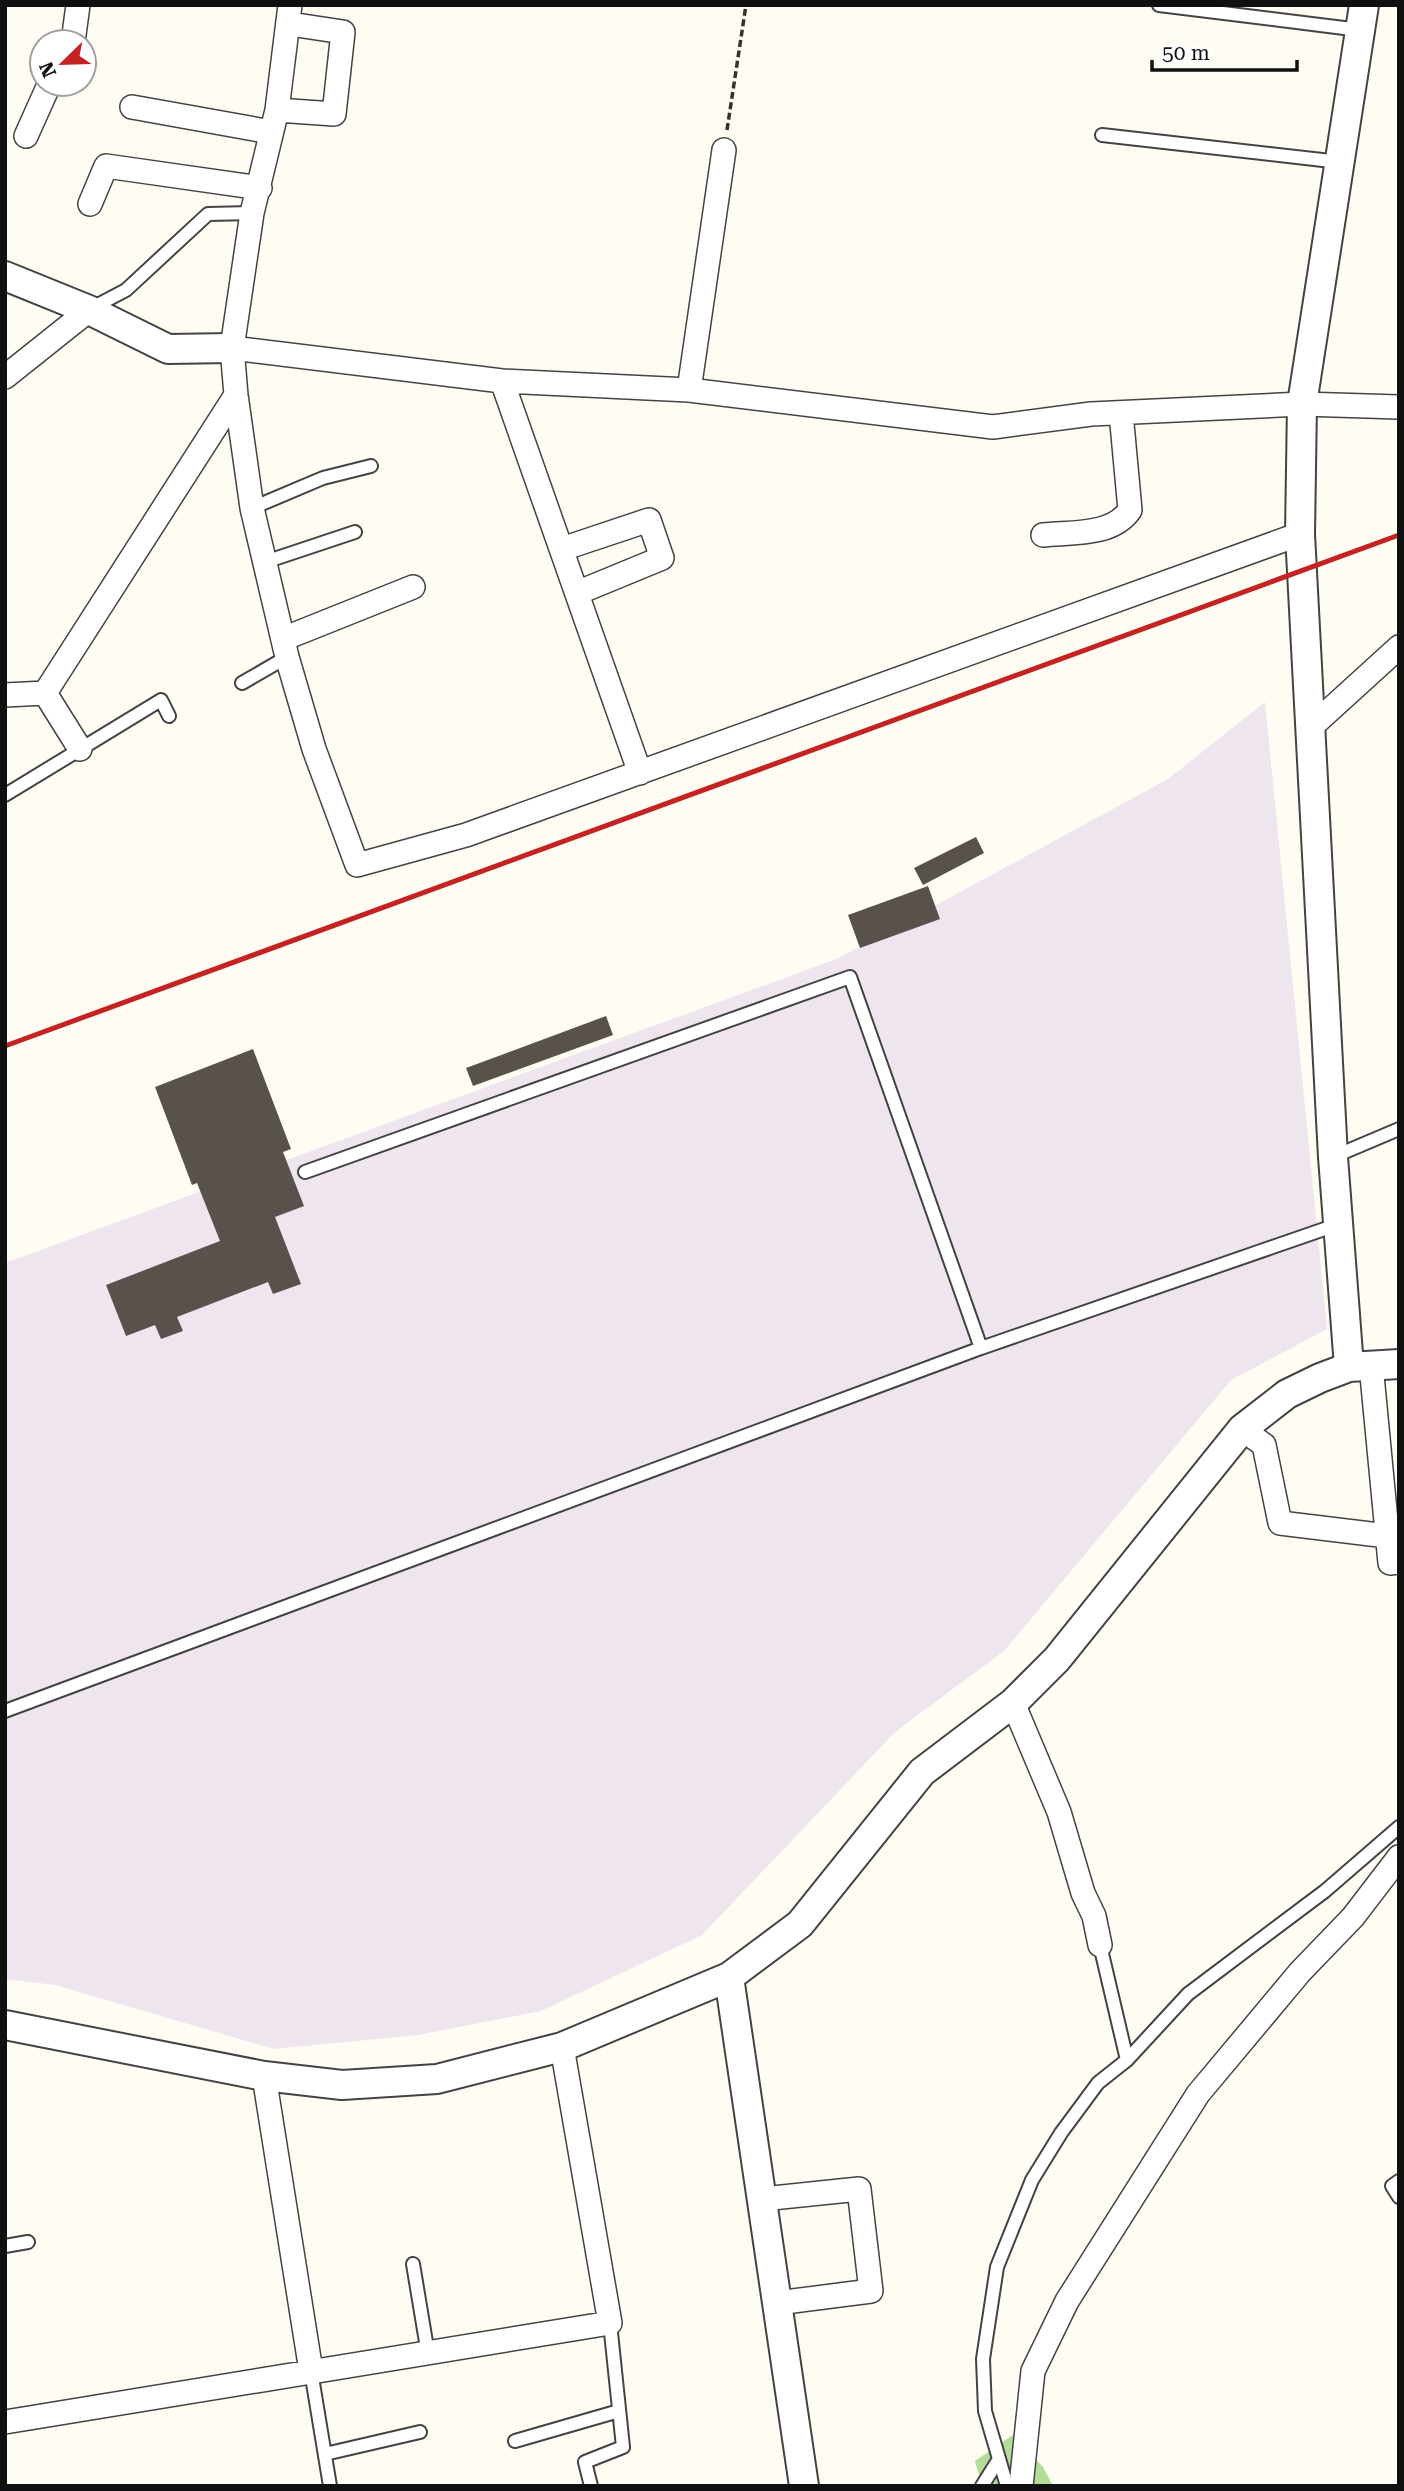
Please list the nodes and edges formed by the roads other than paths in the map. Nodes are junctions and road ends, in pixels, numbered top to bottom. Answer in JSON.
{"nodes":[{"id":1,"x":78,"y":5,"type":"edge"},
{"id":2,"x":1160,"y":5,"type":"edge"},
{"id":3,"x":290,"y":15,"type":"edge"},
{"id":4,"x":1363,"y":18,"type":"edge"},
{"id":5,"x":75,"y":28,"type":"edge"},
{"id":6,"x":43,"y":98,"type":"edge"},
{"id":7,"x":132,"y":107,"type":"dead end"},
{"id":8,"x":277,"y":110,"type":"junction"},
{"id":9,"x":271,"y":132,"type":"junction"},
{"id":10,"x":1102,"y":135,"type":"dead end"},
{"id":11,"x":26,"y":136,"type":"dead end"},
{"id":12,"x":724,"y":150,"type":"road end"},
{"id":13,"x":1340,"y":162,"type":"junction"},
{"id":14,"x":260,"y":188,"type":"junction"},
{"id":15,"x":90,"y":204,"type":"dead end"},
{"id":16,"x":252,"y":214,"type":"junction"},
{"id":17,"x":5,"y":276,"type":"edge"},
{"id":18,"x":89,"y":310,"type":"junction"},
{"id":19,"x":232,"y":348,"type":"junction"},
{"id":20,"x":5,"y":377,"type":"edge"},
{"id":21,"x":502,"y":381,"type":"junction"},
{"id":22,"x":689,"y":390,"type":"junction"},
{"id":23,"x":236,"y":395,"type":"junction"},
{"id":24,"x":1301,"y":404,"type":"junction"},
{"id":25,"x":1399,"y":407,"type":"edge"},
{"id":26,"x":1121,"y":413,"type":"junction"},
{"id":27,"x":371,"y":466,"type":"dead end"},
{"id":28,"x":252,"y":508,"type":"junction"},
{"id":29,"x":355,"y":531,"type":"dead end"},
{"id":30,"x":1300,"y":534,"type":"junction"},
{"id":31,"x":1043,"y":535,"type":"dead end"},
{"id":32,"x":562,"y":549,"type":"junction"},
{"id":33,"x":265,"y":562,"type":"junction"},
{"id":34,"x":413,"y":587,"type":"dead end"},
{"id":35,"x":577,"y":593,"type":"junction"},
{"id":36,"x":1399,"y":647,"type":"edge"},
{"id":37,"x":285,"y":648,"type":"junction"},
{"id":38,"x":242,"y":682,"type":"dead end"},
{"id":39,"x":45,"y":693,"type":"junction"},
{"id":40,"x":5,"y":695,"type":"edge"},
{"id":41,"x":169,"y":716,"type":"dead end"},
{"id":42,"x":1310,"y":728,"type":"junction"},
{"id":43,"x":80,"y":749,"type":"junction"},
{"id":44,"x":640,"y":773,"type":"junction"},
{"id":45,"x":5,"y":795,"type":"edge"},
{"id":46,"x":1399,"y":1129,"type":"edge"},
{"id":47,"x":1334,"y":1157,"type":"junction"},
{"id":48,"x":305,"y":1171,"type":"dead end"},
{"id":49,"x":1339,"y":1224,"type":"junction"},
{"id":50,"x":981,"y":1348,"type":"junction"},
{"id":51,"x":1399,"y":1364,"type":"edge"},
{"id":52,"x":1360,"y":1366,"type":"junction"},
{"id":53,"x":1242,"y":1429,"type":"junction"},
{"id":54,"x":1387,"y":1536,"type":"junction"},
{"id":55,"x":1399,"y":1562,"type":"edge"},
{"id":56,"x":1013,"y":1703,"type":"junction"},
{"id":57,"x":5,"y":1711,"type":"edge"},
{"id":58,"x":1399,"y":1827,"type":"edge"},
{"id":59,"x":1399,"y":1857,"type":"edge"},
{"id":60,"x":1100,"y":1945,"type":"joint"},
{"id":61,"x":729,"y":1977,"type":"junction"},
{"id":62,"x":5,"y":2025,"type":"edge"},
{"id":63,"x":562,"y":2047,"type":"junction"},
{"id":64,"x":1127,"y":2060,"type":"junction"},
{"id":65,"x":264,"y":2076,"type":"junction"},
{"id":66,"x":1399,"y":2181,"type":"edge"},
{"id":67,"x":1399,"y":2197,"type":"edge"},
{"id":68,"x":762,"y":2199,"type":"junction"},
{"id":69,"x":28,"y":2242,"type":"dead end"},
{"id":70,"x":5,"y":2246,"type":"edge"},
{"id":71,"x":413,"y":2263,"type":"dead end"},
{"id":72,"x":777,"y":2303,"type":"junction"},
{"id":73,"x":610,"y":2323,"type":"junction"},
{"id":74,"x":428,"y":2354,"type":"junction"},
{"id":75,"x":311,"y":2371,"type":"junction"},
{"id":76,"x":619,"y":2411,"type":"junction"},
{"id":77,"x":5,"y":2422,"type":"edge"},
{"id":78,"x":420,"y":2432,"type":"dead end"},
{"id":79,"x":515,"y":2441,"type":"dead end"},
{"id":80,"x":325,"y":2454,"type":"junction"},
{"id":81,"x":999,"y":2459,"type":"junction"},
{"id":82,"x":330,"y":2486,"type":"edge"},
{"id":83,"x":591,"y":2486,"type":"edge"},
{"id":84,"x":804,"y":2486,"type":"edge"},
{"id":85,"x":982,"y":2486,"type":"edge"},
{"id":86,"x":1007,"y":2486,"type":"edge"},
{"id":87,"x":1021,"y":2486,"type":"edge"}],
"edges":[{"from":1,"to":5,"type":"street"},
{"from":2,"to":4,"type":"lane"},
{"from":3,"to":8,"type":"street"},
{"from":3,"to":8,"type":"street"},
{"from":4,"to":13,"type":"street"},
{"from":6,"to":11,"type":"street"},
{"from":7,"to":9,"type":"street"},
{"from":8,"to":9,"type":"street"},
{"from":9,"to":14,"type":"street"},
{"from":10,"to":13,"type":"lane"},
{"from":12,"to":22,"type":"street"},
{"from":13,"to":24,"type":"street"},
{"from":14,"to":15,"type":"street"},
{"from":14,"to":16,"type":"street"},
{"from":16,"to":18,"type":"lane"},
{"from":16,"to":19,"type":"street"},
{"from":17,"to":18,"type":"street"},
{"from":18,"to":19,"type":"street"},
{"from":18,"to":20,"type":"street"},
{"from":19,"to":21,"type":"street"},
{"from":19,"to":23,"type":"street"},
{"from":21,"to":22,"type":"street"},
{"from":21,"to":32,"type":"street"},
{"from":22,"to":26,"type":"street"},
{"from":23,"to":28,"type":"street"},
{"from":23,"to":39,"type":"street"},
{"from":24,"to":25,"type":"street"},
{"from":24,"to":26,"type":"street"},
{"from":24,"to":30,"type":"street"},
{"from":26,"to":31,"type":"street"},
{"from":27,"to":28,"type":"lane"},
{"from":28,"to":33,"type":"street"},
{"from":29,"to":33,"type":"lane"},
{"from":30,"to":42,"type":"street"},
{"from":30,"to":44,"type":"street"},
{"from":32,"to":35,"type":"street"},
{"from":32,"to":35,"type":"street"},
{"from":33,"to":37,"type":"street"},
{"from":34,"to":37,"type":"street"},
{"from":35,"to":44,"type":"street"},
{"from":36,"to":42,"type":"street"},
{"from":37,"to":38,"type":"lane"},
{"from":37,"to":44,"type":"street"},
{"from":39,"to":40,"type":"street"},
{"from":39,"to":43,"type":"street"},
{"from":41,"to":43,"type":"lane"},
{"from":42,"to":47,"type":"street"},
{"from":43,"to":45,"type":"lane"},
{"from":46,"to":47,"type":"lane"},
{"from":47,"to":49,"type":"street"},
{"from":48,"to":50,"type":"lane"},
{"from":49,"to":50,"type":"lane"},
{"from":49,"to":52,"type":"street"},
{"from":50,"to":57,"type":"lane"},
{"from":51,"to":52,"type":"street"},
{"from":52,"to":53,"type":"street"},
{"from":52,"to":54,"type":"street"},
{"from":53,"to":54,"type":"street"},
{"from":53,"to":56,"type":"street"},
{"from":54,"to":55,"type":"street"},
{"from":56,"to":60,"type":"street"},
{"from":56,"to":61,"type":"street"},
{"from":58,"to":64,"type":"lane"},
{"from":59,"to":87,"type":"street"},
{"from":60,"to":64,"type":"lane"},
{"from":61,"to":63,"type":"street"},
{"from":61,"to":68,"type":"street"},
{"from":62,"to":65,"type":"street"},
{"from":63,"to":65,"type":"street"},
{"from":63,"to":73,"type":"street"},
{"from":64,"to":81,"type":"lane"},
{"from":65,"to":75,"type":"street"},
{"from":66,"to":67,"type":"lane"},
{"from":68,"to":72,"type":"street"},
{"from":68,"to":72,"type":"street"},
{"from":69,"to":70,"type":"lane"},
{"from":71,"to":74,"type":"lane"},
{"from":72,"to":84,"type":"street"},
{"from":73,"to":74,"type":"street"},
{"from":73,"to":76,"type":"lane"},
{"from":74,"to":75,"type":"street"},
{"from":75,"to":77,"type":"street"},
{"from":75,"to":80,"type":"lane"},
{"from":76,"to":79,"type":"lane"},
{"from":76,"to":83,"type":"lane"},
{"from":78,"to":80,"type":"lane"},
{"from":80,"to":82,"type":"lane"},
{"from":81,"to":85,"type":"lane"},
{"from":81,"to":86,"type":"lane"}]}
